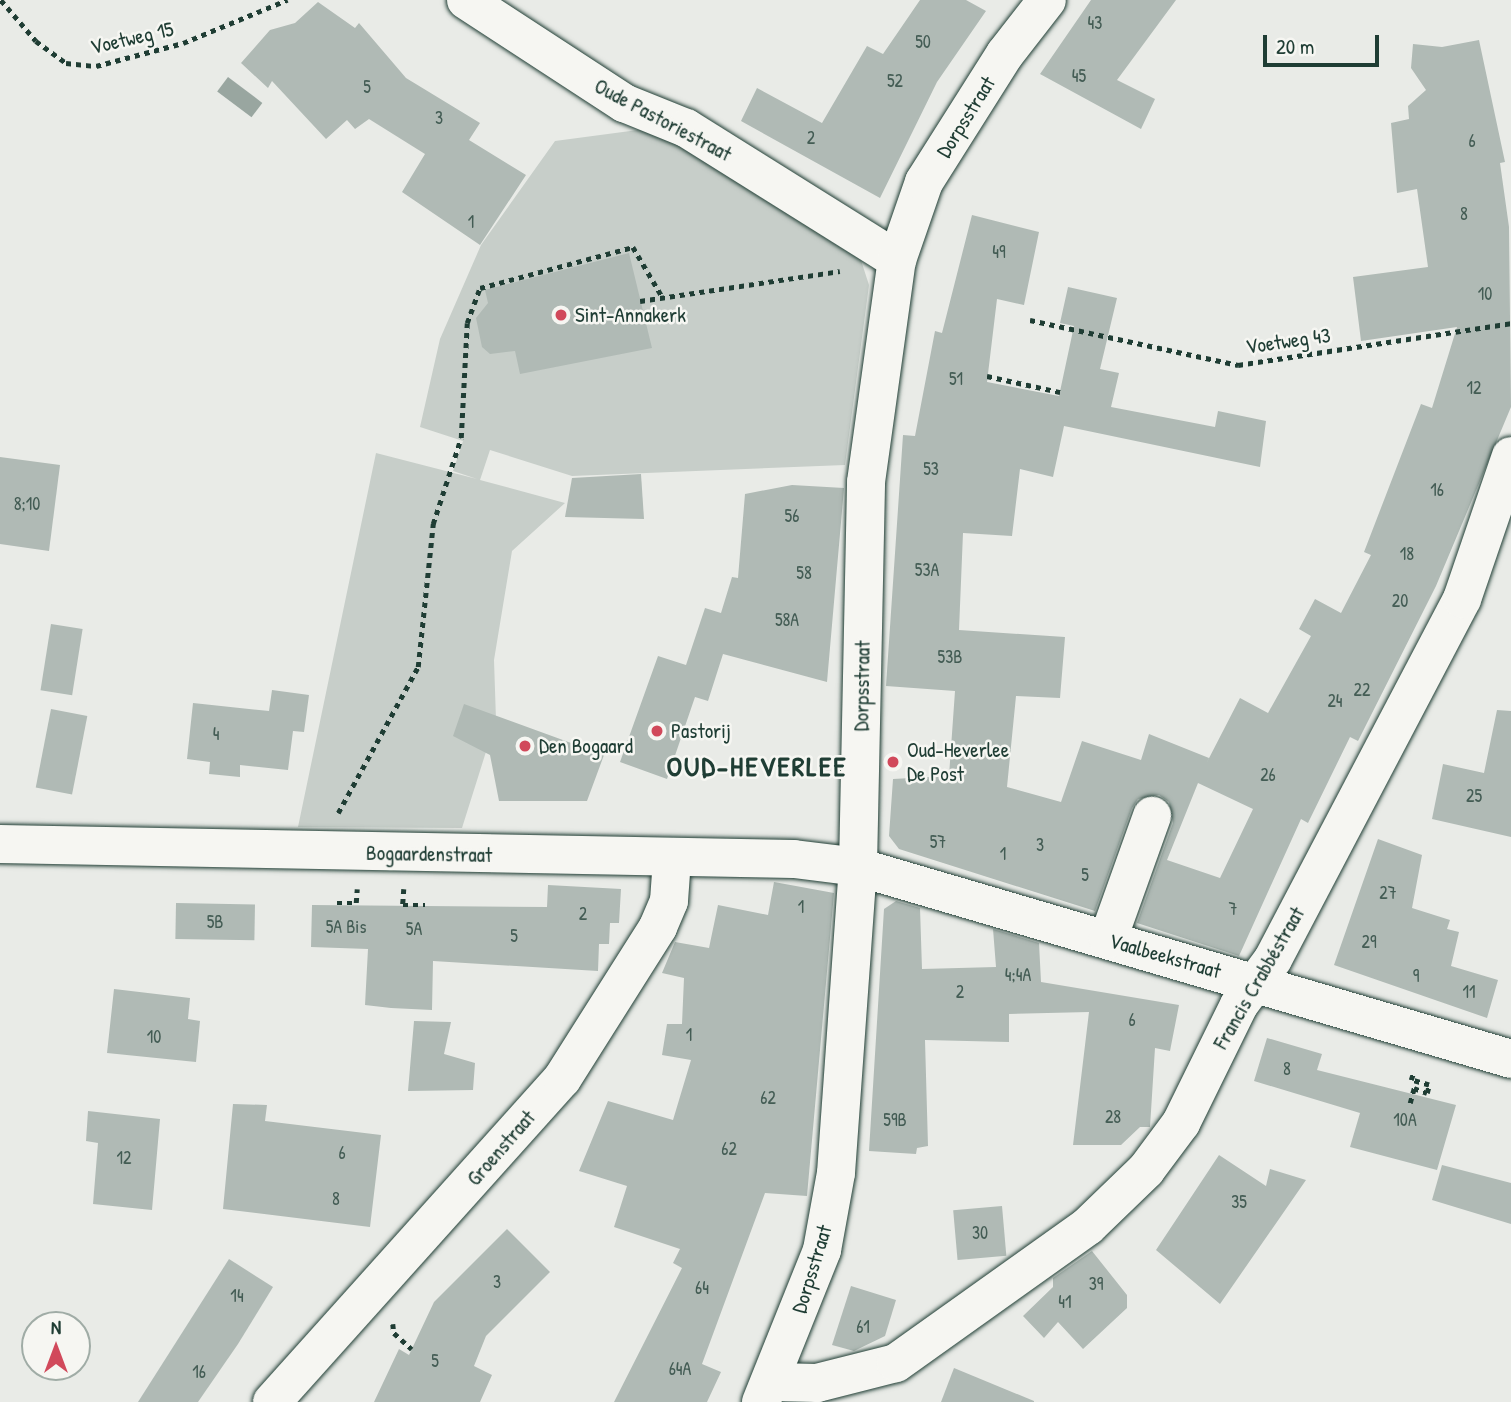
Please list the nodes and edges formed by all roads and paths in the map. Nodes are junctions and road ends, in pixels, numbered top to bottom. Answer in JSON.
{"nodes":[{"id":1,"x":1,"y":0,"type":"edge"},
{"id":2,"x":287,"y":0,"type":"edge"},
{"id":3,"x":466,"y":0,"type":"edge"},
{"id":4,"x":1047,"y":0,"type":"edge"},
{"id":5,"x":896,"y":270,"type":"junction"},
{"id":6,"x":663,"y":298,"type":"junction"},
{"id":7,"x":640,"y":301,"type":"dead end"},
{"id":8,"x":1030,"y":320,"type":"dead end"},
{"id":9,"x":1511,"y":323,"type":"edge"},
{"id":10,"x":987,"y":376,"type":"dead end"},
{"id":11,"x":1060,"y":392,"type":"dead end"},
{"id":12,"x":1511,"y":456,"type":"edge"},
{"id":13,"x":1153,"y":816,"type":"dead end"},
{"id":14,"x":337,"y":818,"type":"dead end"},
{"id":15,"x":0,"y":844,"type":"edge"},
{"id":16,"x":671,"y":859,"type":"junction"},
{"id":17,"x":859,"y":867,"type":"junction"},
{"id":18,"x":337,"y":903,"type":"dead end"},
{"id":19,"x":356,"y":903,"type":"dead end"},
{"id":20,"x":403,"y":905,"type":"dead end"},
{"id":21,"x":425,"y":905,"type":"dead end"},
{"id":22,"x":1108,"y":939,"type":"junction"},
{"id":23,"x":1247,"y":993,"type":"junction"},
{"id":24,"x":1511,"y":1059,"type":"edge"},
{"id":25,"x":1415,"y":1080,"type":"dead end"},
{"id":26,"x":1410,"y":1102,"type":"dead end"},
{"id":27,"x":399,"y":1311,"type":"dead end"},
{"id":28,"x":412,"y":1349,"type":"dead end"},
{"id":29,"x":767,"y":1392,"type":"edge"},
{"id":30,"x":272,"y":1402,"type":"edge"}],
"edges":[{"from":1,"to":2,"type":"path","name":"Voetweg 15"},
{"from":3,"to":5,"type":"street","name":"Oude Pastoriestraat"},
{"from":4,"to":5,"type":"street","name":"Dorpsstraat"},
{"from":5,"to":6,"type":"path"},
{"from":5,"to":17,"type":"street","name":"Dorpsstraat"},
{"from":6,"to":7,"type":"path"},
{"from":6,"to":14,"type":"path"},
{"from":8,"to":9,"type":"path","name":"Voetweg 43"},
{"from":10,"to":11,"type":"path"},
{"from":12,"to":23,"type":"street","name":"Francis Crabbéstraat"},
{"from":13,"to":22,"type":"street"},
{"from":15,"to":16,"type":"street","name":"Bogaardenstraat"},
{"from":16,"to":17,"type":"street","name":"Bogaardenstraat"},
{"from":16,"to":30,"type":"street","name":"Groenstraat"},
{"from":17,"to":22,"type":"street","name":"Vaalbeekstraat"},
{"from":17,"to":29,"type":"street","name":"Dorpsstraat"},
{"from":18,"to":19,"type":"path"},
{"from":20,"to":21,"type":"path"},
{"from":22,"to":23,"type":"street","name":"Vaalbeekstraat"},
{"from":23,"to":24,"type":"street","name":"Vaalbeekstraat"},
{"from":23,"to":29,"type":"street","name":"Francis Crabbéstraat"},
{"from":25,"to":26,"type":"path"},
{"from":27,"to":28,"type":"path"}]}
